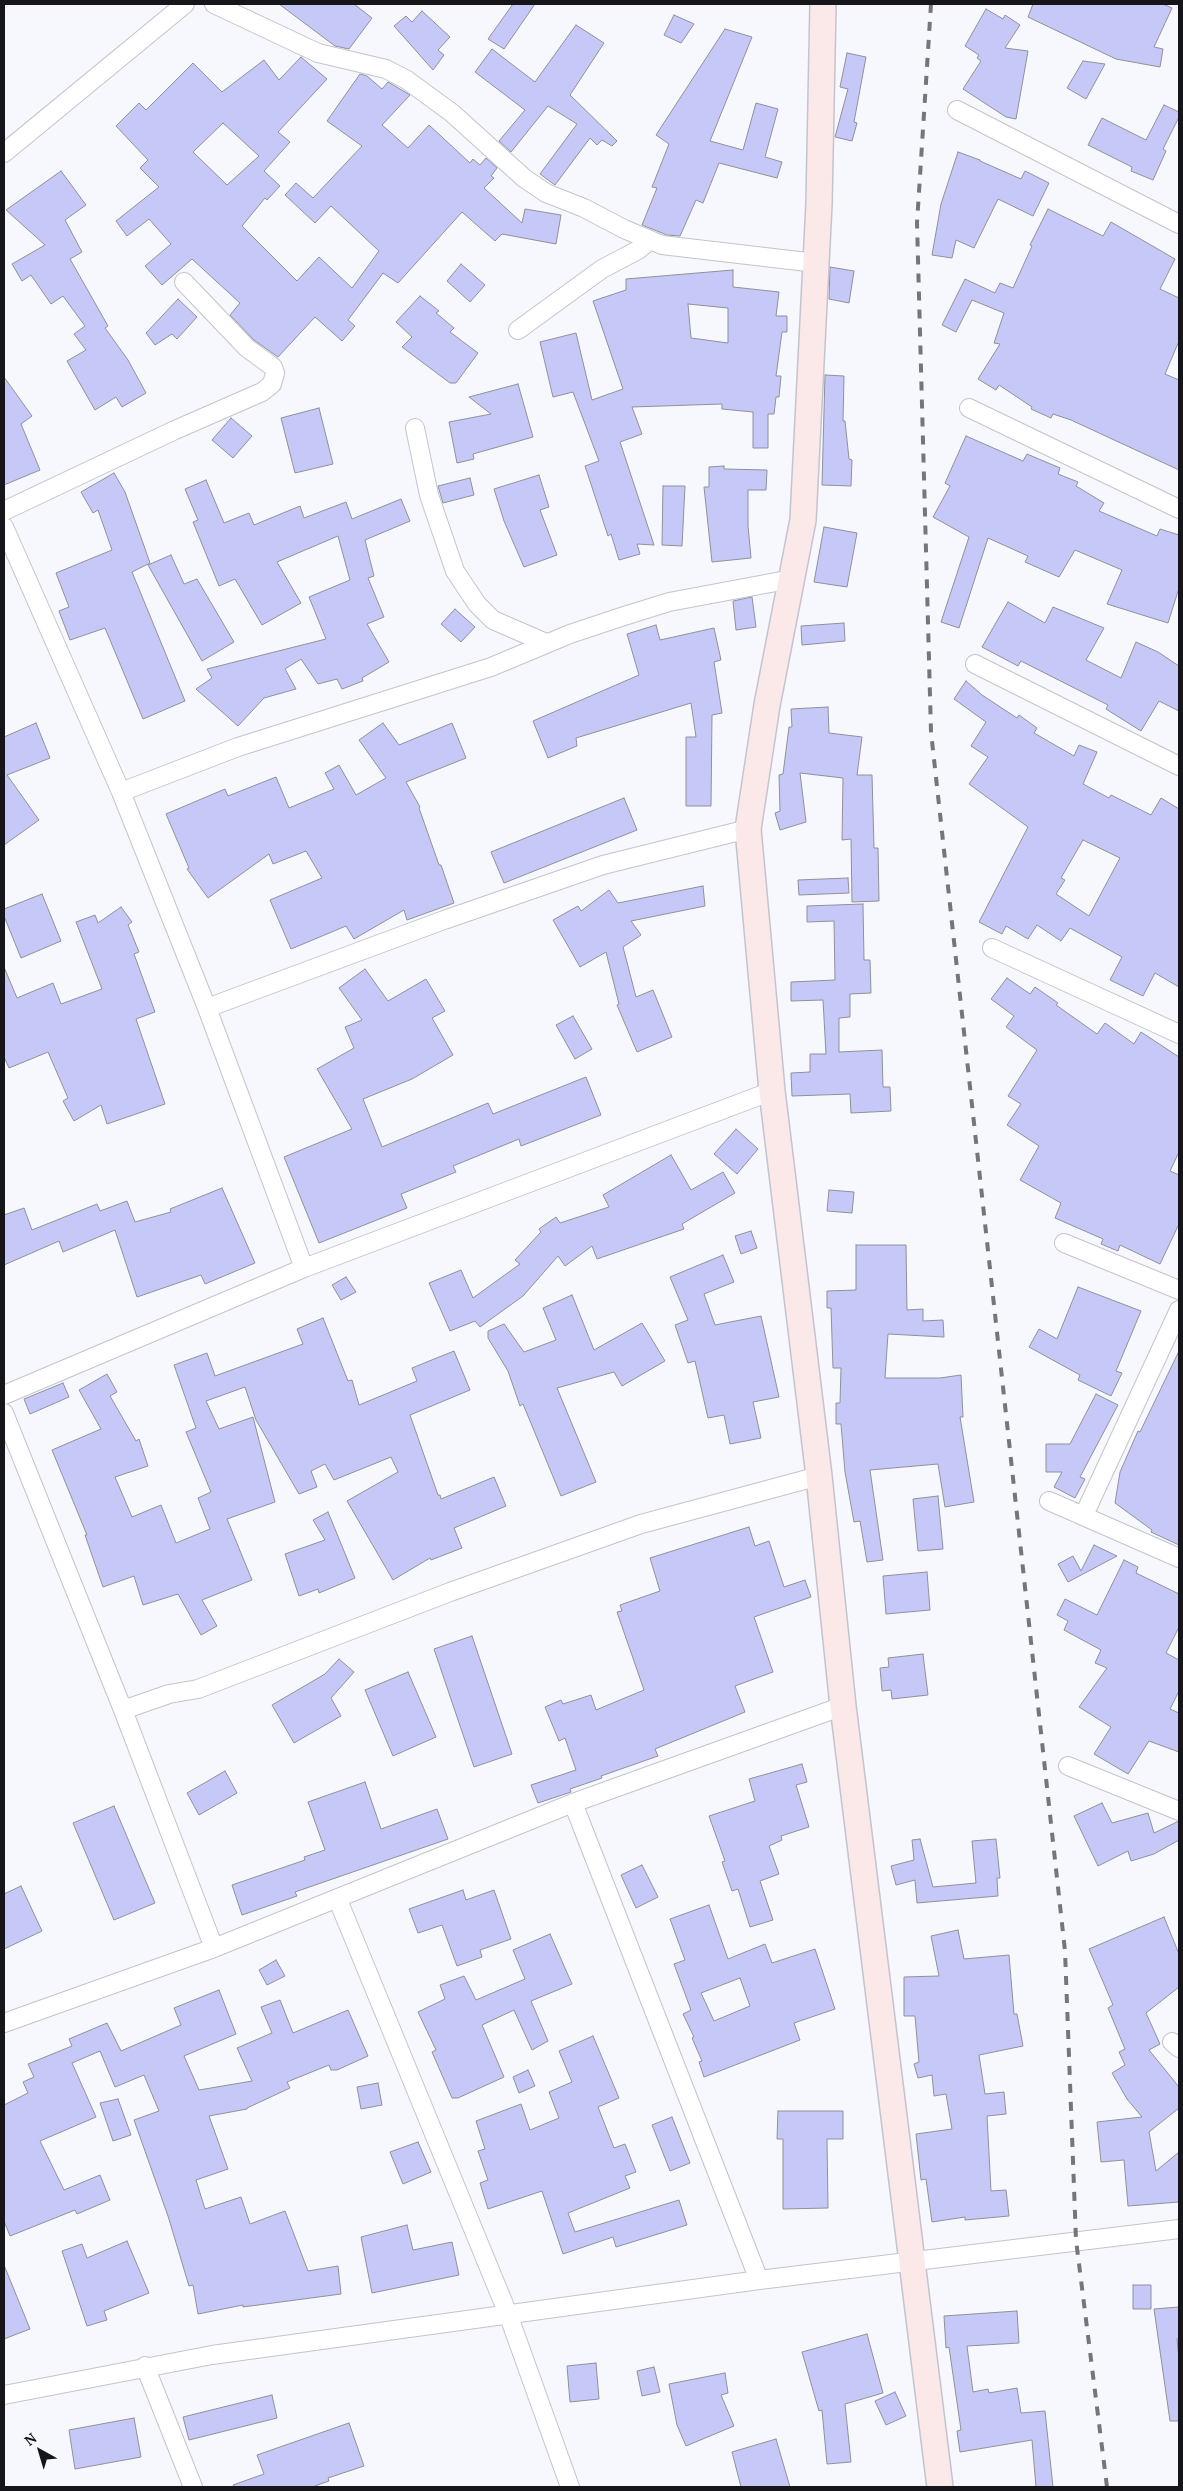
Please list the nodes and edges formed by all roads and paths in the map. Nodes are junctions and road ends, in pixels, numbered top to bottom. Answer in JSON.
{"nodes":[{"id":1,"x":184,"y":4,"type":"edge"},
{"id":2,"x":214,"y":4,"type":"edge"},
{"id":3,"x":822,"y":4,"type":"edge"},
{"id":4,"x":957,"y":110,"type":"dead end"},
{"id":5,"x":4,"y":152,"type":"edge"},
{"id":6,"x":1179,"y":224,"type":"edge"},
{"id":7,"x":650,"y":240,"type":"junction"},
{"id":8,"x":816,"y":263,"type":"junction"},
{"id":9,"x":184,"y":282,"type":"dead end"},
{"id":10,"x":518,"y":330,"type":"dead end"},
{"id":11,"x":969,"y":408,"type":"dead end"},
{"id":12,"x":415,"y":428,"type":"dead end"},
{"id":13,"x":1179,"y":509,"type":"edge"},
{"id":14,"x":4,"y":511,"type":"edge"},
{"id":15,"x":4,"y":527,"type":"edge"},
{"id":16,"x":792,"y":579,"type":"junction"},
{"id":17,"x":546,"y":644,"type":"junction"},
{"id":18,"x":975,"y":664,"type":"dead end"},
{"id":19,"x":1179,"y":766,"type":"edge"},
{"id":20,"x":121,"y":792,"type":"junction"},
{"id":21,"x":748,"y":829,"type":"junction"},
{"id":22,"x":992,"y":948,"type":"dead end"},
{"id":23,"x":207,"y":1008,"type":"junction"},
{"id":24,"x":1179,"y":1034,"type":"edge"},
{"id":25,"x":772,"y":1091,"type":"junction"},
{"id":26,"x":1064,"y":1243,"type":"dead end"},
{"id":27,"x":304,"y":1268,"type":"junction"},
{"id":28,"x":1179,"y":1290,"type":"edge"},
{"id":29,"x":1179,"y":1310,"type":"edge"},
{"id":30,"x":4,"y":1395,"type":"edge"},
{"id":31,"x":4,"y":1413,"type":"edge"},
{"id":32,"x":819,"y":1476,"type":"junction"},
{"id":33,"x":1049,"y":1500,"type":"dead end"},
{"id":34,"x":1084,"y":1515,"type":"junction"},
{"id":35,"x":1179,"y":1558,"type":"edge"},
{"id":36,"x":843,"y":1706,"type":"junction"},
{"id":37,"x":123,"y":1710,"type":"junction"},
{"id":38,"x":1068,"y":1766,"type":"dead end"},
{"id":39,"x":573,"y":1804,"type":"junction"},
{"id":40,"x":1179,"y":1810,"type":"edge"},
{"id":41,"x":338,"y":1900,"type":"junction"},
{"id":42,"x":214,"y":1948,"type":"junction"},
{"id":43,"x":4,"y":2023,"type":"edge"},
{"id":44,"x":1179,"y":2229,"type":"edge"},
{"id":45,"x":913,"y":2260,"type":"junction"},
{"id":46,"x":759,"y":2280,"type":"junction"},
{"id":47,"x":508,"y":2314,"type":"junction"},
{"id":48,"x":145,"y":2366,"type":"junction"},
{"id":49,"x":4,"y":2395,"type":"edge"},
{"id":50,"x":193,"y":2487,"type":"edge"},
{"id":51,"x":570,"y":2487,"type":"edge"},
{"id":52,"x":940,"y":2487,"type":"edge"}],
"edges":[{"from":1,"to":5,"type":"street"},
{"from":2,"to":7,"type":"street"},
{"from":3,"to":8,"type":"street"},
{"from":4,"to":6,"type":"street"},
{"from":7,"to":8,"type":"street"},
{"from":7,"to":10,"type":"street"},
{"from":8,"to":16,"type":"street"},
{"from":9,"to":14,"type":"street"},
{"from":11,"to":13,"type":"street"},
{"from":12,"to":17,"type":"street"},
{"from":15,"to":20,"type":"street"},
{"from":16,"to":17,"type":"street"},
{"from":16,"to":21,"type":"street"},
{"from":17,"to":20,"type":"street"},
{"from":18,"to":19,"type":"street"},
{"from":20,"to":23,"type":"street"},
{"from":21,"to":23,"type":"street"},
{"from":21,"to":25,"type":"street"},
{"from":22,"to":24,"type":"street"},
{"from":23,"to":27,"type":"street"},
{"from":25,"to":27,"type":"street"},
{"from":25,"to":32,"type":"street"},
{"from":26,"to":28,"type":"street"},
{"from":27,"to":30,"type":"street"},
{"from":29,"to":34,"type":"street"},
{"from":31,"to":37,"type":"street"},
{"from":32,"to":36,"type":"street"},
{"from":32,"to":37,"type":"street"},
{"from":33,"to":34,"type":"street"},
{"from":34,"to":35,"type":"street"},
{"from":36,"to":39,"type":"street"},
{"from":36,"to":45,"type":"street"},
{"from":37,"to":42,"type":"street"},
{"from":38,"to":40,"type":"street"},
{"from":39,"to":41,"type":"street"},
{"from":39,"to":46,"type":"street"},
{"from":41,"to":42,"type":"street"},
{"from":41,"to":47,"type":"street"},
{"from":42,"to":43,"type":"street"},
{"from":44,"to":45,"type":"street"},
{"from":45,"to":46,"type":"street"},
{"from":45,"to":52,"type":"street"},
{"from":46,"to":47,"type":"street"},
{"from":47,"to":48,"type":"street"},
{"from":47,"to":51,"type":"street"},
{"from":48,"to":49,"type":"street"},
{"from":48,"to":50,"type":"street"}]}
